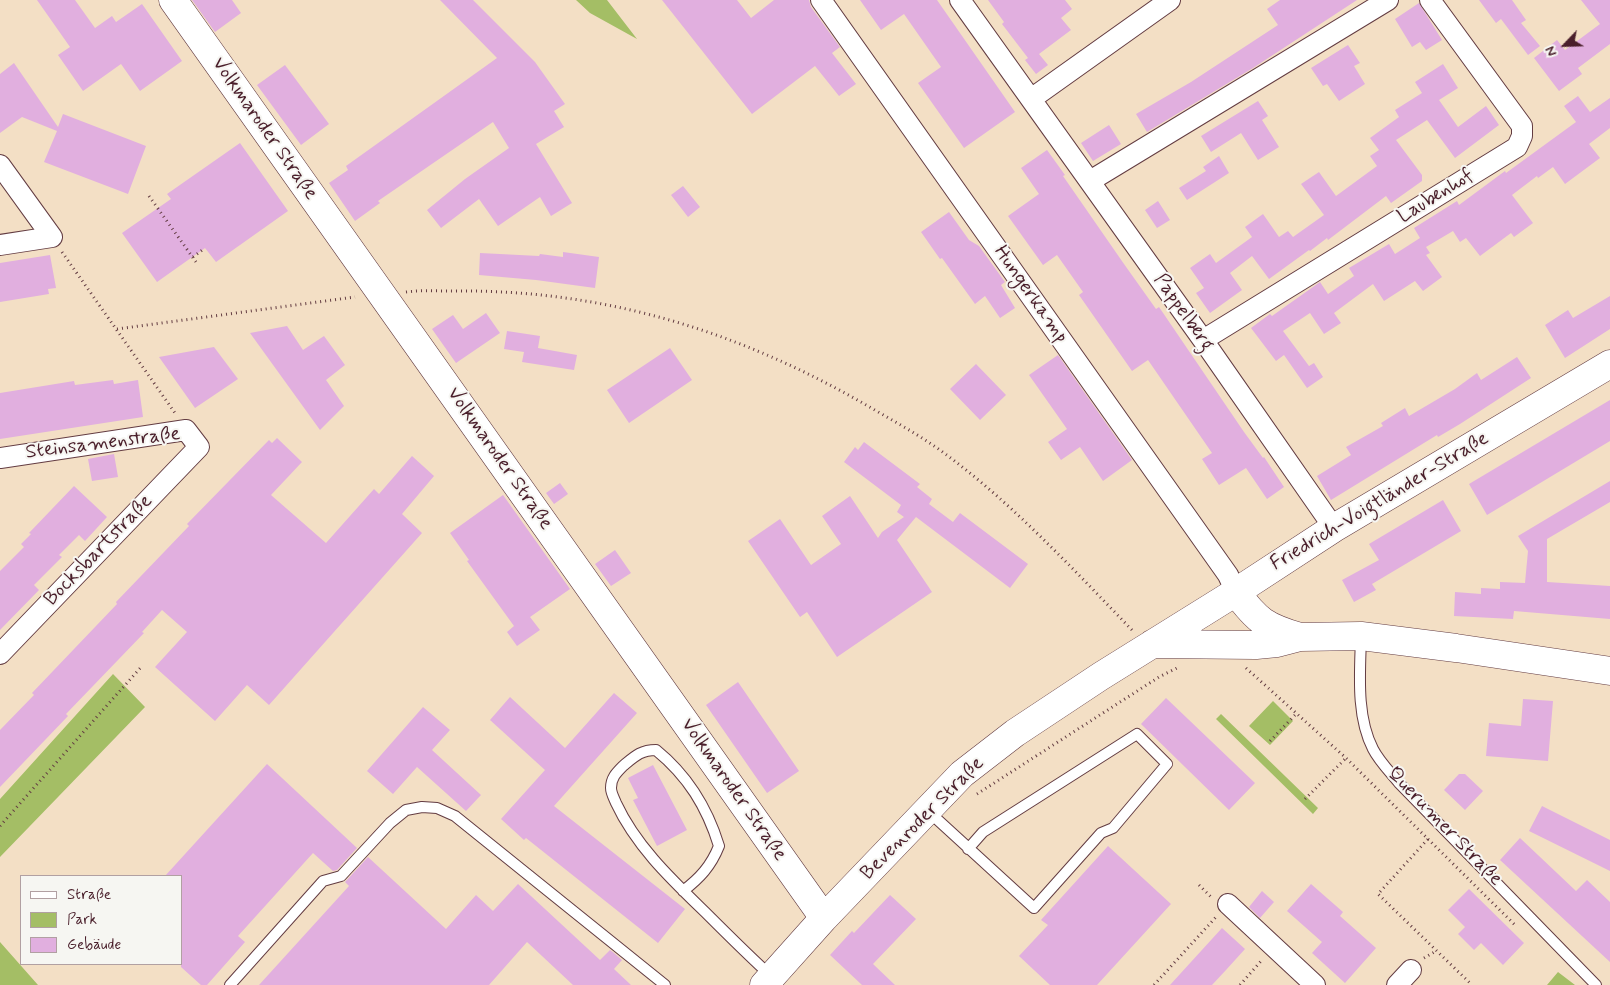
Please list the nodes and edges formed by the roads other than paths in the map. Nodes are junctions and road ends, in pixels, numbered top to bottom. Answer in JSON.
{"nodes":[{"id":1,"x":173,"y":0,"type":"edge"},
{"id":2,"x":821,"y":0,"type":"edge"},
{"id":3,"x":960,"y":0,"type":"edge"},
{"id":4,"x":1170,"y":0,"type":"edge"},
{"id":5,"x":1388,"y":0,"type":"edge"},
{"id":6,"x":1430,"y":0,"type":"edge"},
{"id":7,"x":1031,"y":99,"type":"junction"},
{"id":8,"x":0,"y":165,"type":"edge"},
{"id":9,"x":1090,"y":181,"type":"junction"},
{"id":10,"x":0,"y":246,"type":"edge"},
{"id":11,"x":1203,"y":340,"type":"junction"},
{"id":12,"x":1610,"y":364,"type":"edge"},
{"id":13,"x":199,"y":448,"type":"joint"},
{"id":14,"x":0,"y":458,"type":"edge"},
{"id":15,"x":1334,"y":528,"type":"junction"},
{"id":16,"x":1227,"y":597,"type":"junction"},
{"id":17,"x":1361,"y":636,"type":"junction"},
{"id":18,"x":1300,"y":637,"type":"junction"},
{"id":19,"x":1143,"y":638,"type":"junction"},
{"id":20,"x":0,"y":654,"type":"edge"},
{"id":21,"x":1252,"y":659,"type":"junction"},
{"id":22,"x":1610,"y":671,"type":"edge"},
{"id":23,"x":927,"y":810,"type":"junction"},
{"id":24,"x":968,"y":849,"type":"junction"},
{"id":25,"x":683,"y":891,"type":"junction"},
{"id":26,"x":1228,"y":904,"type":"road end"},
{"id":27,"x":824,"y":918,"type":"junction"},
{"id":28,"x":1411,"y":970,"type":"dead end"},
{"id":29,"x":768,"y":981,"type":"edge"},
{"id":30,"x":230,"y":985,"type":"edge"},
{"id":31,"x":665,"y":985,"type":"edge"},
{"id":32,"x":1315,"y":985,"type":"edge"},
{"id":33,"x":1397,"y":985,"type":"edge"},
{"id":34,"x":1596,"y":985,"type":"edge"}],
"edges":[{"from":1,"to":27,"type":"street","name":"Volkmaroder Straße"},
{"from":2,"to":16,"type":"street","name":"Hungerkamp"},
{"from":3,"to":7,"type":"street","name":"Pappelberg"},
{"from":4,"to":7,"type":"street"},
{"from":5,"to":9,"type":"street"},
{"from":6,"to":11,"type":"street","name":"Laubenhof"},
{"from":7,"to":9,"type":"street","name":"Pappelberg"},
{"from":8,"to":10,"type":"street"},
{"from":9,"to":11,"type":"street","name":"Pappelberg"},
{"from":11,"to":15,"type":"street","name":"Pappelberg"},
{"from":12,"to":15,"type":"street","name":"Friedrich-Voigtländer-Straße"},
{"from":13,"to":14,"type":"street","name":"Steinsamenstraße"},
{"from":13,"to":20,"type":"street","name":"Bocksbartstraße"},
{"from":15,"to":16,"type":"street","name":"Friedrich-Voigtländer-Straße"},
{"from":16,"to":18,"type":"street"},
{"from":16,"to":19,"type":"street","name":"Friedrich-Voigtländer-Straße"},
{"from":16,"to":21,"type":"street"},
{"from":17,"to":18,"type":"street"},
{"from":17,"to":22,"type":"street"},
{"from":17,"to":34,"type":"lane","name":"Querumer Straße"},
{"from":18,"to":21,"type":"street"},
{"from":19,"to":21,"type":"street"},
{"from":19,"to":23,"type":"street","name":"Bevenroder Straße"},
{"from":23,"to":24,"type":"lane"},
{"from":23,"to":27,"type":"street","name":"Bevenroder Straße"},
{"from":24,"to":24,"type":"lane"},
{"from":25,"to":25,"type":"lane"},
{"from":25,"to":29,"type":"lane"},
{"from":26,"to":32,"type":"street"},
{"from":27,"to":29,"type":"street","name":"Bevenroder Straße"},
{"from":28,"to":33,"type":"street"},
{"from":30,"to":31,"type":"lane"}]}
